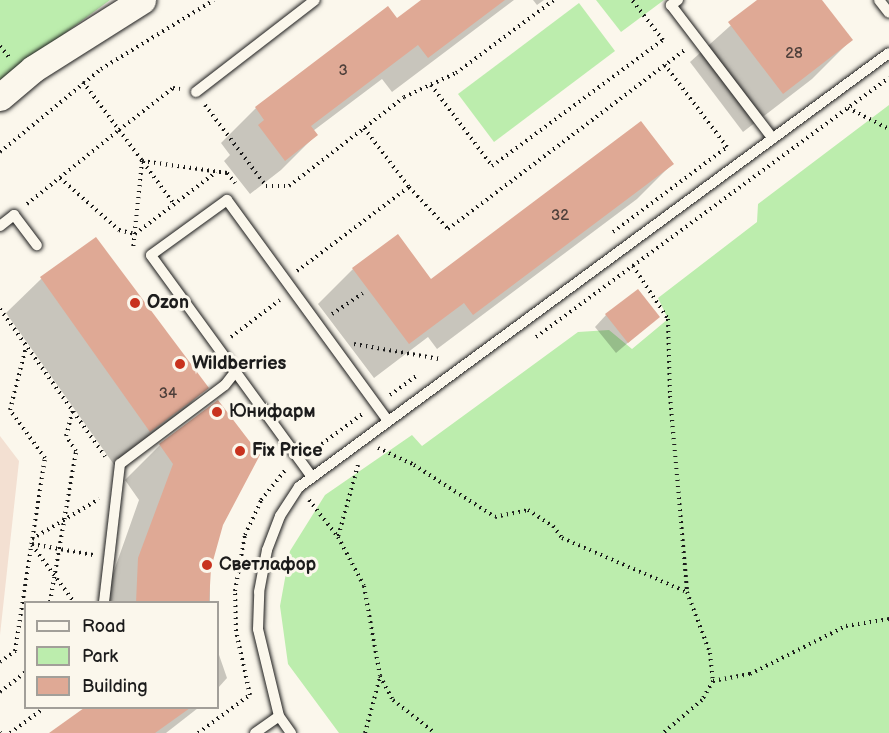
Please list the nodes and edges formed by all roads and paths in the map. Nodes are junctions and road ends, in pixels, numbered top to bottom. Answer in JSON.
{"nodes":[{"id":1,"x":142,"y":0,"type":"edge"},
{"id":2,"x":214,"y":0,"type":"edge"},
{"id":3,"x":315,"y":0,"type":"edge"},
{"id":4,"x":554,"y":0,"type":"edge"},
{"id":5,"x":632,"y":0,"type":"edge"},
{"id":6,"x":678,"y":0,"type":"edge"},
{"id":7,"x":879,"y":0,"type":"edge"},
{"id":8,"x":889,"y":13,"type":"edge"},
{"id":9,"x":698,"y":40,"type":"junction"},
{"id":10,"x":889,"y":53,"type":"edge"},
{"id":11,"x":665,"y":65,"type":"junction"},
{"id":12,"x":83,"y":82,"type":"junction"},
{"id":13,"x":431,"y":85,"type":"junction"},
{"id":14,"x":195,"y":92,"type":"junction"},
{"id":15,"x":0,"y":97,"type":"edge"},
{"id":16,"x":848,"y":108,"type":"dead end"},
{"id":17,"x":364,"y":128,"type":"junction"},
{"id":18,"x":889,"y":129,"type":"edge"},
{"id":19,"x":772,"y":139,"type":"junction"},
{"id":20,"x":0,"y":152,"type":"edge"},
{"id":21,"x":142,"y":161,"type":"dead end"},
{"id":22,"x":216,"y":172,"type":"dead end"},
{"id":23,"x":60,"y":178,"type":"dead end"},
{"id":24,"x":409,"y":187,"type":"junction"},
{"id":25,"x":174,"y":204,"type":"junction"},
{"id":26,"x":0,"y":226,"type":"edge"},
{"id":27,"x":37,"y":245,"type":"dead end"},
{"id":28,"x":622,"y":252,"type":"junction"},
{"id":29,"x":285,"y":280,"type":"junction"},
{"id":30,"x":293,"y":291,"type":"junction"},
{"id":31,"x":363,"y":293,"type":"dead end"},
{"id":32,"x":0,"y":309,"type":"edge"},
{"id":33,"x":335,"y":323,"type":"dead end"},
{"id":34,"x":346,"y":337,"type":"dead end"},
{"id":35,"x":26,"y":347,"type":"junction"},
{"id":36,"x":217,"y":347,"type":"junction"},
{"id":37,"x":447,"y":354,"type":"dead end"},
{"id":38,"x":235,"y":372,"type":"junction"},
{"id":39,"x":73,"y":410,"type":"junction"},
{"id":40,"x":388,"y":421,"type":"junction"},
{"id":41,"x":349,"y":424,"type":"dead end"},
{"id":42,"x":361,"y":442,"type":"junction"},
{"id":43,"x":104,"y":465,"type":"dead end"},
{"id":44,"x":312,"y":477,"type":"junction"},
{"id":45,"x":102,"y":488,"type":"dead end"},
{"id":46,"x":100,"y":499,"type":"junction"},
{"id":47,"x":99,"y":510,"type":"dead end"},
{"id":48,"x":64,"y":520,"type":"junction"},
{"id":49,"x":32,"y":542,"type":"junction"},
{"id":50,"x":95,"y":544,"type":"dead end"},
{"id":51,"x":59,"y":549,"type":"junction"},
{"id":52,"x":93,"y":555,"type":"junction"},
{"id":53,"x":92,"y":567,"type":"dead end"},
{"id":54,"x":55,"y":576,"type":"junction"},
{"id":55,"x":687,"y":592,"type":"junction"},
{"id":56,"x":50,"y":601,"type":"edge"},
{"id":57,"x":73,"y":601,"type":"edge"},
{"id":58,"x":104,"y":601,"type":"edge"},
{"id":59,"x":889,"y":619,"type":"edge"},
{"id":60,"x":0,"y":662,"type":"edge"},
{"id":61,"x":24,"y":674,"type":"edge"},
{"id":62,"x":380,"y":676,"type":"junction"},
{"id":63,"x":713,"y":681,"type":"junction"},
{"id":64,"x":0,"y":692,"type":"edge"},
{"id":65,"x":43,"y":709,"type":"edge"},
{"id":66,"x":279,"y":716,"type":"junction"},
{"id":67,"x":10,"y":733,"type":"edge"},
{"id":68,"x":255,"y":733,"type":"edge"},
{"id":69,"x":291,"y":733,"type":"edge"},
{"id":70,"x":365,"y":733,"type":"edge"},
{"id":71,"x":435,"y":733,"type":"edge"},
{"id":72,"x":663,"y":733,"type":"edge"}],
"edges":[{"from":1,"to":15,"type":"street"},
{"from":2,"to":12,"type":"path"},
{"from":3,"to":14,"type":"lane"},
{"from":4,"to":13,"type":"path"},
{"from":5,"to":13,"type":"path"},
{"from":6,"to":9,"type":"lane"},
{"from":7,"to":8,"type":"lane"},
{"from":9,"to":11,"type":"path"},
{"from":9,"to":19,"type":"lane"},
{"from":10,"to":19,"type":"lane"},
{"from":11,"to":24,"type":"path"},
{"from":11,"to":28,"type":"path"},
{"from":12,"to":14,"type":"path"},
{"from":12,"to":20,"type":"path"},
{"from":13,"to":17,"type":"path"},
{"from":14,"to":17,"type":"path"},
{"from":16,"to":18,"type":"path"},
{"from":17,"to":24,"type":"path"},
{"from":19,"to":28,"type":"lane"},
{"from":21,"to":25,"type":"path"},
{"from":22,"to":25,"type":"path"},
{"from":23,"to":25,"type":"path"},
{"from":24,"to":29,"type":"path"},
{"from":26,"to":27,"type":"lane"},
{"from":28,"to":40,"type":"lane"},
{"from":28,"to":55,"type":"path"},
{"from":29,"to":30,"type":"lane"},
{"from":29,"to":36,"type":"lane"},
{"from":30,"to":36,"type":"path"},
{"from":30,"to":40,"type":"lane"},
{"from":31,"to":33,"type":"path"},
{"from":32,"to":35,"type":"path"},
{"from":34,"to":37,"type":"path"},
{"from":35,"to":39,"type":"path"},
{"from":35,"to":49,"type":"path"},
{"from":36,"to":38,"type":"lane"},
{"from":38,"to":44,"type":"lane"},
{"from":38,"to":58,"type":"lane"},
{"from":39,"to":43,"type":"path"},
{"from":39,"to":48,"type":"path"},
{"from":40,"to":42,"type":"lane"},
{"from":41,"to":42,"type":"path"},
{"from":42,"to":44,"type":"lane"},
{"from":42,"to":55,"type":"path"},
{"from":42,"to":62,"type":"path"},
{"from":44,"to":66,"type":"lane"},
{"from":45,"to":46,"type":"path"},
{"from":46,"to":47,"type":"path"},
{"from":46,"to":48,"type":"path"},
{"from":48,"to":49,"type":"path"},
{"from":48,"to":51,"type":"path"},
{"from":49,"to":51,"type":"path"},
{"from":49,"to":54,"type":"path"},
{"from":49,"to":60,"type":"path"},
{"from":50,"to":52,"type":"path"},
{"from":51,"to":52,"type":"path"},
{"from":51,"to":54,"type":"path"},
{"from":52,"to":53,"type":"path"},
{"from":54,"to":56,"type":"path"},
{"from":54,"to":57,"type":"path"},
{"from":55,"to":63,"type":"path"},
{"from":59,"to":63,"type":"path"},
{"from":61,"to":64,"type":"path"},
{"from":62,"to":70,"type":"path"},
{"from":62,"to":71,"type":"path"},
{"from":63,"to":72,"type":"path"},
{"from":65,"to":67,"type":"path"},
{"from":66,"to":68,"type":"lane"},
{"from":66,"to":69,"type":"lane"}]}
